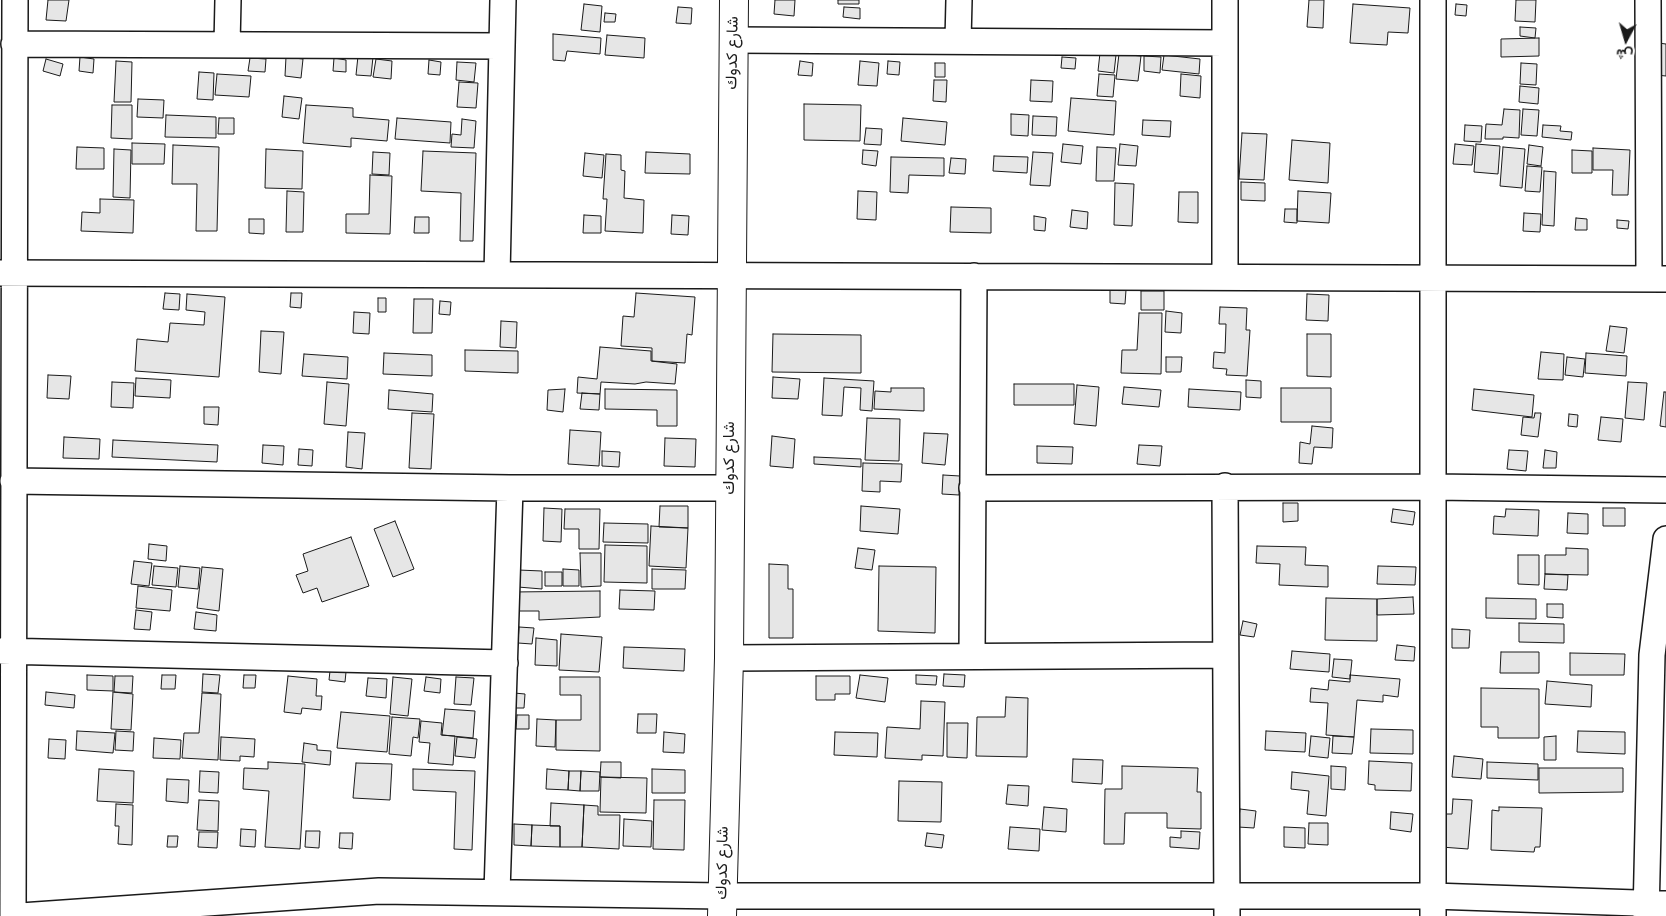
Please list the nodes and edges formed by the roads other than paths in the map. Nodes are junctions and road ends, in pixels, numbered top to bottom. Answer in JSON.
{"nodes":[{"id":1,"x":15,"y":0,"type":"edge"},
{"id":2,"x":228,"y":0,"type":"edge"},
{"id":3,"x":503,"y":0,"type":"edge"},
{"id":4,"x":734,"y":0,"type":"edge"},
{"id":5,"x":959,"y":0,"type":"edge"},
{"id":6,"x":1225,"y":0,"type":"edge"},
{"id":7,"x":1433,"y":0,"type":"edge"},
{"id":8,"x":1648,"y":0,"type":"edge"},
{"id":9,"x":1657,"y":28,"type":"edge"},
{"id":10,"x":733,"y":40,"type":"junction"},
{"id":11,"x":958,"y":41,"type":"junction"},
{"id":12,"x":1225,"y":43,"type":"junction"},
{"id":13,"x":14,"y":44,"type":"junction"},
{"id":14,"x":227,"y":45,"type":"junction"},
{"id":15,"x":502,"y":46,"type":"junction"},
{"id":16,"x":5,"y":267,"type":"edge"},
{"id":17,"x":497,"y":275,"type":"junction"},
{"id":18,"x":731,"y":276,"type":"junction"},
{"id":19,"x":974,"y":276,"type":"junction"},
{"id":20,"x":1225,"y":277,"type":"junction"},
{"id":21,"x":1433,"y":278,"type":"junction"},
{"id":22,"x":1658,"y":279,"type":"edge"},
{"id":23,"x":13,"y":481,"type":"junction"},
{"id":24,"x":1225,"y":486,"type":"junction"},
{"id":25,"x":1432,"y":487,"type":"junction"},
{"id":26,"x":510,"y":488,"type":"junction"},
{"id":27,"x":730,"y":488,"type":"junction"},
{"id":28,"x":972,"y":488,"type":"junction"},
{"id":29,"x":1666,"y":490,"type":"edge"},
{"id":30,"x":1666,"y":539,"type":"edge"},
{"id":31,"x":7,"y":651,"type":"edge"},
{"id":32,"x":1659,"y":654,"type":"edge"},
{"id":33,"x":1225,"y":655,"type":"junction"},
{"id":34,"x":972,"y":656,"type":"junction"},
{"id":35,"x":729,"y":658,"type":"junction"},
{"id":36,"x":505,"y":663,"type":"junction"},
{"id":37,"x":497,"y":892,"type":"junction"},
{"id":38,"x":722,"y":906,"type":"edge"},
{"id":39,"x":1228,"y":906,"type":"edge"},
{"id":40,"x":1433,"y":906,"type":"edge"},
{"id":41,"x":0,"y":908,"type":"edge"},
{"id":42,"x":242,"y":908,"type":"edge"},
{"id":43,"x":1653,"y":908,"type":"edge"},
{"id":44,"x":12,"y":916,"type":"edge"},
{"id":45,"x":21,"y":916,"type":"edge"}],
"edges":[{"from":1,"to":13,"type":"street"},
{"from":2,"to":14,"type":"street"},
{"from":3,"to":15,"type":"street"},
{"from":4,"to":10,"type":"street","name":"شارع كدوك"},
{"from":5,"to":11,"type":"street"},
{"from":6,"to":12,"type":"street"},
{"from":7,"to":21,"type":"street"},
{"from":8,"to":9,"type":"street"},
{"from":9,"to":22,"type":"street"},
{"from":10,"to":11,"type":"street"},
{"from":10,"to":18,"type":"street","name":"شارع كدوك"},
{"from":11,"to":12,"type":"street"},
{"from":12,"to":20,"type":"street"},
{"from":13,"to":14,"type":"street"},
{"from":13,"to":16,"type":"street"},
{"from":14,"to":15,"type":"street"},
{"from":15,"to":17,"type":"street"},
{"from":16,"to":17,"type":"street"},
{"from":16,"to":23,"type":"street"},
{"from":17,"to":18,"type":"street"},
{"from":18,"to":19,"type":"street"},
{"from":18,"to":27,"type":"street","name":"شارع كدوك"},
{"from":19,"to":20,"type":"street"},
{"from":19,"to":28,"type":"street"},
{"from":20,"to":21,"type":"street"},
{"from":21,"to":22,"type":"street"},
{"from":21,"to":25,"type":"street"},
{"from":23,"to":26,"type":"street"},
{"from":23,"to":31,"type":"street"},
{"from":24,"to":25,"type":"street"},
{"from":24,"to":28,"type":"street"},
{"from":24,"to":33,"type":"street"},
{"from":25,"to":29,"type":"street"},
{"from":25,"to":40,"type":"street"},
{"from":26,"to":27,"type":"street"},
{"from":26,"to":36,"type":"street"},
{"from":27,"to":35,"type":"street","name":"شارع كدوك"},
{"from":28,"to":34,"type":"street"},
{"from":30,"to":32,"type":"street"},
{"from":31,"to":36,"type":"street"},
{"from":31,"to":44,"type":"street"},
{"from":32,"to":43,"type":"street"},
{"from":33,"to":34,"type":"street"},
{"from":33,"to":39,"type":"street"},
{"from":34,"to":35,"type":"street"},
{"from":35,"to":38,"type":"street","name":"شارع كدوك"},
{"from":36,"to":37,"type":"street"},
{"from":37,"to":38,"type":"street"},
{"from":37,"to":42,"type":"street"},
{"from":38,"to":39,"type":"street"},
{"from":39,"to":40,"type":"street"},
{"from":40,"to":43,"type":"street"},
{"from":41,"to":44,"type":"street"},
{"from":42,"to":45,"type":"street"}]}
